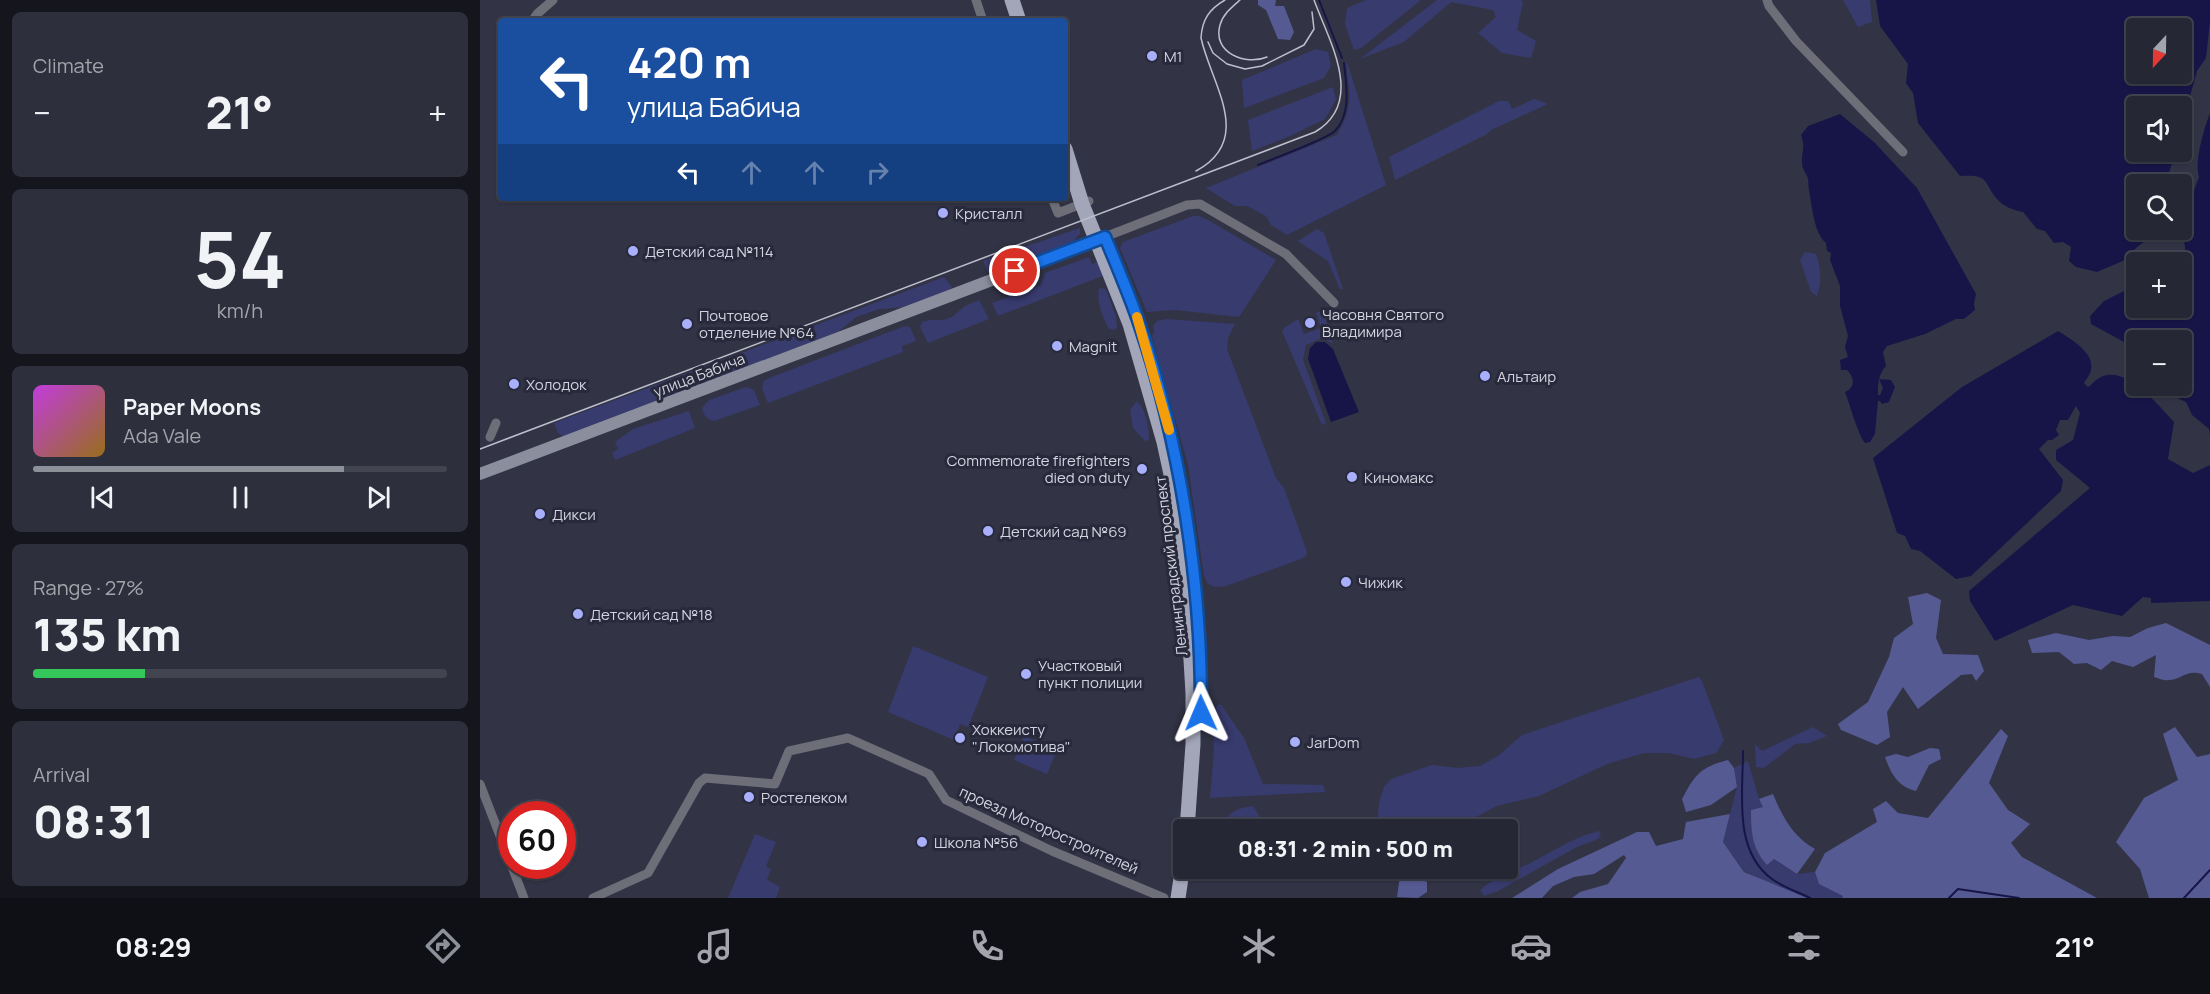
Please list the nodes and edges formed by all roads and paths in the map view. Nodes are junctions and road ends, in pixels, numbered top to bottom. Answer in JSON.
{"nodes":[{"id":1,"x":553,"y":0,"type":"edge"},
{"id":2,"x":975,"y":0,"type":"edge"},
{"id":3,"x":1767,"y":0,"type":"edge"},
{"id":4,"x":534,"y":18,"type":"edge"},
{"id":5,"x":982,"y":18,"type":"edge"},
{"id":6,"x":1903,"y":152,"type":"dead end"},
{"id":7,"x":1068,"y":157,"type":"edge"},
{"id":8,"x":1053,"y":201,"type":"edge"},
{"id":9,"x":1085,"y":202,"type":"junction"},
{"id":10,"x":1101,"y":238,"type":"junction"},
{"id":11,"x":1334,"y":303,"type":"dead end"},
{"id":12,"x":496,"y":423,"type":"dead end"},
{"id":13,"x":490,"y":437,"type":"dead end"},
{"id":14,"x":480,"y":474,"type":"edge"},
{"id":15,"x":480,"y":784,"type":"edge"},
{"id":16,"x":1188,"y":819,"type":"edge"},
{"id":17,"x":1195,"y":819,"type":"edge"},
{"id":18,"x":1181,"y":879,"type":"edge"},
{"id":19,"x":1188,"y":879,"type":"edge"},
{"id":20,"x":524,"y":898,"type":"edge"},
{"id":21,"x":593,"y":898,"type":"edge"},
{"id":22,"x":1164,"y":898,"type":"edge"},
{"id":23,"x":1178,"y":898,"type":"edge"},
{"id":24,"x":1185,"y":898,"type":"edge"}],
"edges":[{"from":1,"to":4,"type":"street"},
{"from":2,"to":5,"type":"street"},
{"from":3,"to":6,"type":"street"},
{"from":7,"to":9,"type":"main road","name":"Ленинградский проспект"},
{"from":8,"to":9,"type":"street"},
{"from":9,"to":10,"type":"main road","name":"Ленинградский проспект"},
{"from":10,"to":11,"type":"street"},
{"from":10,"to":14,"type":"street","name":"улица Бабича"},
{"from":10,"to":16,"type":"main road","name":"Ленинградский проспект"},
{"from":10,"to":17,"type":"main road","name":"Ленинградский проспект"},
{"from":12,"to":13,"type":"street"},
{"from":15,"to":20,"type":"street"},
{"from":18,"to":23,"type":"main road"},
{"from":19,"to":24,"type":"main road"},
{"from":21,"to":22,"type":"street","name":"проезд Моторостроителей"}]}
